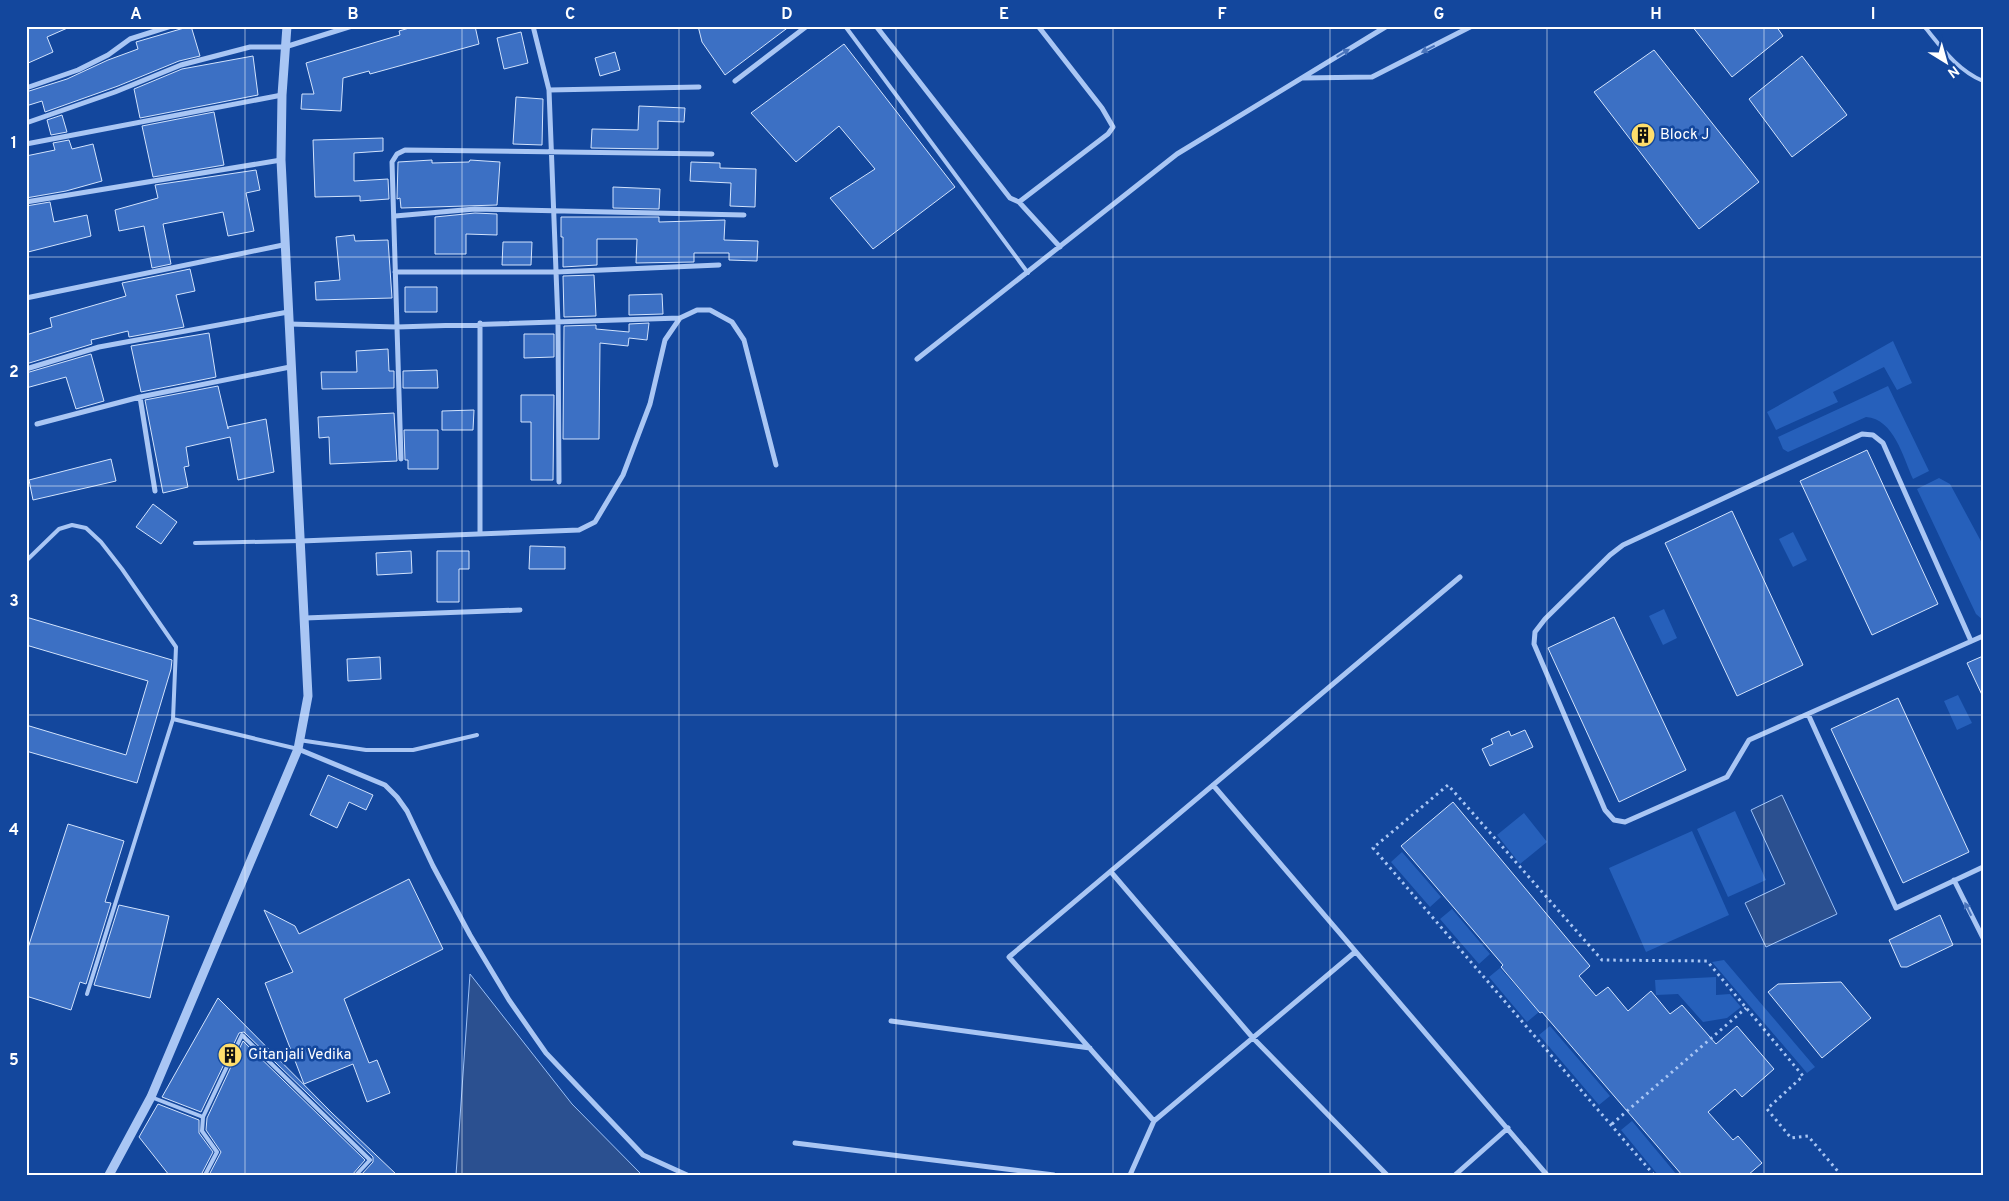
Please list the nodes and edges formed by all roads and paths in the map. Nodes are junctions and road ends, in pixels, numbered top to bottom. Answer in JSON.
{"nodes":[{"id":1,"x":171,"y":26,"type":"edge"},
{"id":2,"x":287,"y":26,"type":"edge"},
{"id":3,"x":352,"y":26,"type":"edge"},
{"id":4,"x":533,"y":26,"type":"edge"},
{"id":5,"x":806,"y":26,"type":"edge"},
{"id":6,"x":845,"y":26,"type":"edge"},
{"id":7,"x":876,"y":26,"type":"edge"},
{"id":8,"x":1038,"y":26,"type":"edge"},
{"id":9,"x":1388,"y":26,"type":"edge"},
{"id":10,"x":1472,"y":26,"type":"edge"},
{"id":11,"x":1924,"y":26,"type":"edge"},
{"id":12,"x":285,"y":47,"type":"junction"},
{"id":13,"x":1301,"y":78,"type":"junction"},
{"id":14,"x":735,"y":81,"type":"dead end"},
{"id":15,"x":1983,"y":81,"type":"edge"},
{"id":16,"x":699,"y":87,"type":"dead end"},
{"id":17,"x":26,"y":88,"type":"edge"},
{"id":18,"x":549,"y":90,"type":"junction"},
{"id":19,"x":282,"y":95,"type":"junction"},
{"id":20,"x":26,"y":123,"type":"edge"},
{"id":21,"x":26,"y":144,"type":"edge"},
{"id":22,"x":551,"y":153,"type":"junction"},
{"id":23,"x":712,"y":154,"type":"dead end"},
{"id":24,"x":281,"y":160,"type":"junction"},
{"id":25,"x":26,"y":202,"type":"edge"},
{"id":26,"x":1019,"y":202,"type":"junction"},
{"id":27,"x":553,"y":210,"type":"junction"},
{"id":28,"x":744,"y":215,"type":"dead end"},
{"id":29,"x":395,"y":216,"type":"junction"},
{"id":30,"x":283,"y":245,"type":"junction"},
{"id":31,"x":1060,"y":247,"type":"junction"},
{"id":32,"x":719,"y":265,"type":"dead end"},
{"id":33,"x":395,"y":272,"type":"junction"},
{"id":34,"x":556,"y":272,"type":"junction"},
{"id":35,"x":1028,"y":273,"type":"junction"},
{"id":36,"x":26,"y":298,"type":"edge"},
{"id":37,"x":288,"y":312,"type":"junction"},
{"id":38,"x":680,"y":318,"type":"junction"},
{"id":39,"x":480,"y":323,"type":"junction"},
{"id":40,"x":558,"y":323,"type":"junction"},
{"id":41,"x":288,"y":324,"type":"junction"},
{"id":42,"x":397,"y":327,"type":"junction"},
{"id":43,"x":917,"y":358,"type":"dead end"},
{"id":44,"x":290,"y":367,"type":"junction"},
{"id":45,"x":26,"y":369,"type":"edge"},
{"id":46,"x":140,"y":397,"type":"junction"},
{"id":47,"x":37,"y":424,"type":"dead end"},
{"id":48,"x":401,"y":458,"type":"dead end"},
{"id":49,"x":776,"y":465,"type":"dead end"},
{"id":50,"x":559,"y":482,"type":"dead end"},
{"id":51,"x":155,"y":490,"type":"dead end"},
{"id":52,"x":480,"y":534,"type":"junction"},
{"id":53,"x":301,"y":541,"type":"junction"},
{"id":54,"x":195,"y":543,"type":"dead end"},
{"id":55,"x":26,"y":561,"type":"edge"},
{"id":56,"x":1460,"y":577,"type":"dead end"},
{"id":57,"x":520,"y":610,"type":"dead end"},
{"id":58,"x":306,"y":618,"type":"junction"},
{"id":59,"x":1983,"y":636,"type":"edge"},
{"id":60,"x":1971,"y":641,"type":"junction"},
{"id":61,"x":1808,"y":714,"type":"junction"},
{"id":62,"x":173,"y":718,"type":"junction"},
{"id":63,"x":477,"y":735,"type":"dead end"},
{"id":64,"x":298,"y":745,"type":"junction"},
{"id":65,"x":1213,"y":785,"type":"junction"},
{"id":66,"x":1983,"y":866,"type":"edge"},
{"id":67,"x":1111,"y":872,"type":"junction"},
{"id":68,"x":1954,"y":880,"type":"junction"},
{"id":69,"x":1983,"y":938,"type":"edge"},
{"id":70,"x":1355,"y":952,"type":"junction"},
{"id":71,"x":87,"y":994,"type":"dead end"},
{"id":72,"x":1746,"y":1008,"type":"junction"},
{"id":73,"x":891,"y":1022,"type":"dead end"},
{"id":74,"x":1254,"y":1038,"type":"junction"},
{"id":75,"x":1090,"y":1048,"type":"junction"},
{"id":76,"x":151,"y":1097,"type":"junction"},
{"id":77,"x":203,"y":1117,"type":"junction"},
{"id":78,"x":1154,"y":1121,"type":"junction"},
{"id":79,"x":1612,"y":1124,"type":"junction"},
{"id":80,"x":1508,"y":1128,"type":"junction"},
{"id":81,"x":795,"y":1143,"type":"dead end"},
{"id":82,"x":109,"y":1175,"type":"edge"},
{"id":83,"x":205,"y":1175,"type":"edge"},
{"id":84,"x":356,"y":1175,"type":"edge"},
{"id":85,"x":687,"y":1175,"type":"edge"},
{"id":86,"x":1054,"y":1175,"type":"edge"},
{"id":87,"x":1130,"y":1175,"type":"edge"},
{"id":88,"x":1387,"y":1175,"type":"edge"},
{"id":89,"x":1455,"y":1175,"type":"edge"},
{"id":90,"x":1547,"y":1175,"type":"edge"},
{"id":91,"x":1654,"y":1175,"type":"edge"},
{"id":92,"x":1841,"y":1175,"type":"edge"}],
"edges":[{"from":1,"to":17,"type":"street"},
{"from":2,"to":12,"type":"street"},
{"from":3,"to":12,"type":"street"},
{"from":4,"to":18,"type":"street"},
{"from":5,"to":14,"type":"street"},
{"from":6,"to":35,"type":"lane"},
{"from":7,"to":26,"type":"street"},
{"from":8,"to":26,"type":"street"},
{"from":13,"to":9,"type":"street","one_way":true},
{"from":10,"to":13,"type":"street","one_way":true},
{"from":11,"to":15,"type":"lane"},
{"from":12,"to":19,"type":"street"},
{"from":12,"to":20,"type":"street"},
{"from":13,"to":31,"type":"street"},
{"from":16,"to":18,"type":"street"},
{"from":18,"to":22,"type":"street"},
{"from":19,"to":21,"type":"street"},
{"from":19,"to":24,"type":"street"},
{"from":22,"to":23,"type":"street"},
{"from":22,"to":27,"type":"street"},
{"from":22,"to":29,"type":"street"},
{"from":24,"to":25,"type":"street"},
{"from":24,"to":30,"type":"street"},
{"from":26,"to":31,"type":"street"},
{"from":27,"to":28,"type":"street"},
{"from":27,"to":29,"type":"street"},
{"from":27,"to":34,"type":"street"},
{"from":29,"to":33,"type":"street"},
{"from":30,"to":36,"type":"street"},
{"from":30,"to":37,"type":"street"},
{"from":31,"to":35,"type":"street"},
{"from":32,"to":34,"type":"street"},
{"from":33,"to":34,"type":"street"},
{"from":33,"to":42,"type":"street"},
{"from":34,"to":40,"type":"street"},
{"from":35,"to":43,"type":"street"},
{"from":37,"to":41,"type":"street"},
{"from":37,"to":45,"type":"street"},
{"from":38,"to":40,"type":"street"},
{"from":38,"to":49,"type":"street"},
{"from":38,"to":52,"type":"street"},
{"from":39,"to":40,"type":"street"},
{"from":39,"to":42,"type":"street"},
{"from":39,"to":52,"type":"street"},
{"from":40,"to":50,"type":"street"},
{"from":41,"to":42,"type":"street"},
{"from":41,"to":44,"type":"street"},
{"from":42,"to":48,"type":"street"},
{"from":44,"to":46,"type":"street"},
{"from":44,"to":53,"type":"street"},
{"from":46,"to":47,"type":"street"},
{"from":46,"to":51,"type":"street"},
{"from":52,"to":53,"type":"street"},
{"from":53,"to":54,"type":"lane"},
{"from":53,"to":58,"type":"street"},
{"from":55,"to":62,"type":"lane"},
{"from":56,"to":65,"type":"street"},
{"from":57,"to":58,"type":"street"},
{"from":58,"to":64,"type":"street"},
{"from":59,"to":60,"type":"street"},
{"from":60,"to":61,"type":"street"},
{"from":60,"to":61,"type":"street"},
{"from":61,"to":68,"type":"street"},
{"from":62,"to":64,"type":"lane"},
{"from":62,"to":71,"type":"lane"},
{"from":63,"to":64,"type":"lane"},
{"from":64,"to":76,"type":"street"},
{"from":64,"to":85,"type":"street"},
{"from":65,"to":67,"type":"street"},
{"from":65,"to":70,"type":"street"},
{"from":66,"to":68,"type":"street"},
{"from":67,"to":74,"type":"street"},
{"from":67,"to":75,"type":"street"},
{"from":69,"to":68,"type":"street","one_way":true},
{"from":70,"to":74,"type":"street"},
{"from":70,"to":80,"type":"street"},
{"from":72,"to":79,"type":"path"},
{"from":72,"to":79,"type":"path"},
{"from":72,"to":92,"type":"path"},
{"from":73,"to":75,"type":"street"},
{"from":74,"to":78,"type":"street"},
{"from":74,"to":88,"type":"street"},
{"from":75,"to":78,"type":"street"},
{"from":76,"to":77,"type":"lane"},
{"from":76,"to":82,"type":"street"},
{"from":77,"to":83,"type":"lane"},
{"from":77,"to":84,"type":"lane"},
{"from":78,"to":87,"type":"street"},
{"from":79,"to":91,"type":"path"},
{"from":80,"to":89,"type":"street"},
{"from":80,"to":90,"type":"street"},
{"from":81,"to":86,"type":"street"}]}
